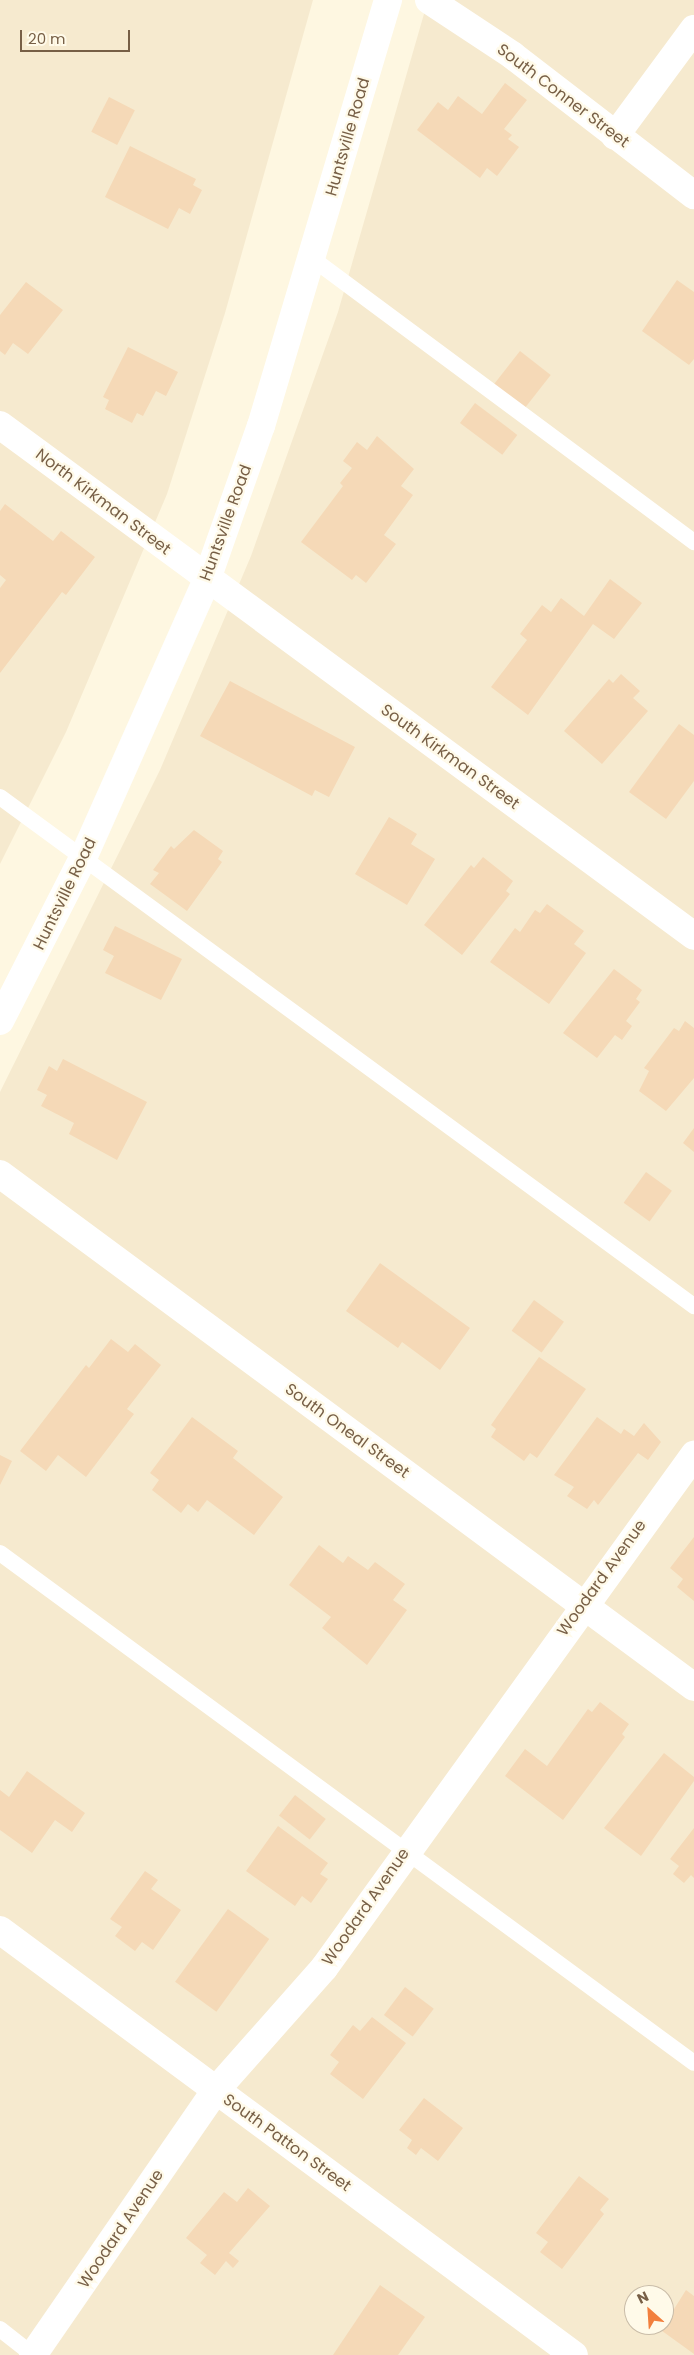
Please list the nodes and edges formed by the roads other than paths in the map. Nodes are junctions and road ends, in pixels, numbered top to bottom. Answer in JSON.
{"nodes":[{"id":1,"x":388,"y":0,"type":"edge"},
{"id":2,"x":428,"y":0,"type":"edge"},
{"id":3,"x":694,"y":29,"type":"edge"},
{"id":4,"x":615,"y":136,"type":"junction"},
{"id":5,"x":694,"y":195,"type":"edge"},
{"id":6,"x":313,"y":259,"type":"junction"},
{"id":7,"x":0,"y":425,"type":"edge"},
{"id":8,"x":694,"y":542,"type":"edge"},
{"id":9,"x":206,"y":579,"type":"junction"},
{"id":10,"x":0,"y":797,"type":"edge"},
{"id":11,"x":83,"y":858,"type":"junction"},
{"id":12,"x":694,"y":936,"type":"edge"},
{"id":13,"x":0,"y":1021,"type":"edge"},
{"id":14,"x":0,"y":1174,"type":"edge"},
{"id":15,"x":694,"y":1306,"type":"edge"},
{"id":16,"x":694,"y":1455,"type":"edge"},
{"id":17,"x":0,"y":1553,"type":"edge"},
{"id":18,"x":582,"y":1605,"type":"junction"},
{"id":19,"x":694,"y":1687,"type":"edge"},
{"id":20,"x":406,"y":1851,"type":"junction"},
{"id":21,"x":0,"y":1930,"type":"edge"},
{"id":22,"x":694,"y":2063,"type":"edge"},
{"id":23,"x":216,"y":2090,"type":"junction"},
{"id":24,"x":0,"y":2328,"type":"edge"},
{"id":25,"x":33,"y":2355,"type":"edge"},
{"id":26,"x":574,"y":2355,"type":"edge"}],
"edges":[{"from":1,"to":6,"type":"street","name":"Huntsville Road"},
{"from":2,"to":4,"type":"street","name":"South Conner Street"},
{"from":3,"to":4,"type":"street"},
{"from":4,"to":5,"type":"street","name":"South Conner Street"},
{"from":6,"to":8,"type":"lane"},
{"from":6,"to":9,"type":"street","name":"Huntsville Road"},
{"from":7,"to":9,"type":"street","name":"North Kirkman Street"},
{"from":9,"to":11,"type":"street","name":"Huntsville Road"},
{"from":9,"to":12,"type":"street","name":"South Kirkman Street"},
{"from":10,"to":11,"type":"lane"},
{"from":11,"to":13,"type":"street","name":"Huntsville Road"},
{"from":11,"to":15,"type":"lane"},
{"from":14,"to":18,"type":"street","name":"South Oneal Street"},
{"from":16,"to":18,"type":"street","name":"Woodard Avenue"},
{"from":17,"to":20,"type":"lane"},
{"from":18,"to":19,"type":"street","name":"South Oneal Street"},
{"from":18,"to":20,"type":"street","name":"Woodard Avenue"},
{"from":20,"to":22,"type":"lane"},
{"from":20,"to":23,"type":"street","name":"Woodard Avenue"},
{"from":21,"to":23,"type":"street","name":"South Patton Street"},
{"from":23,"to":25,"type":"street","name":"Woodard Avenue"},
{"from":23,"to":26,"type":"street","name":"South Patton Street"},
{"from":24,"to":25,"type":"lane"}]}
